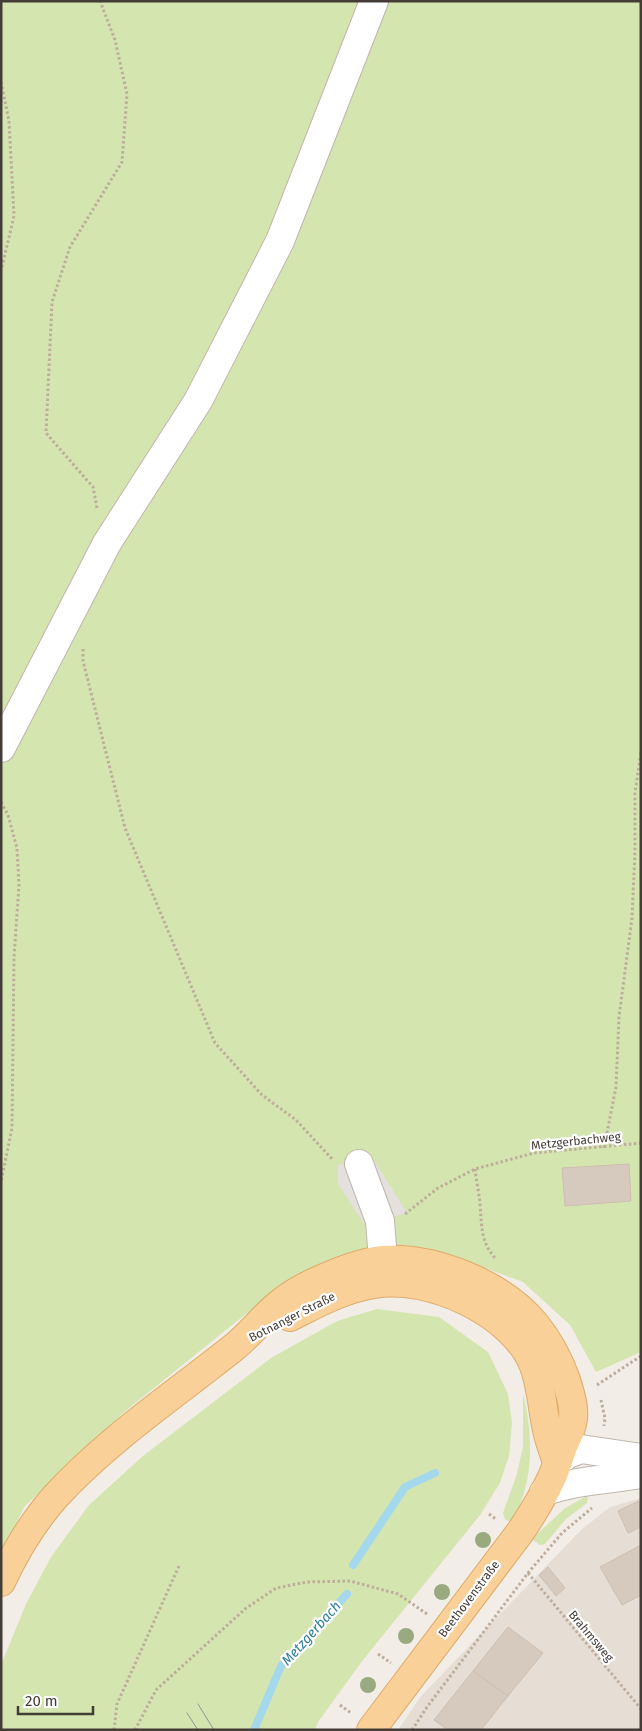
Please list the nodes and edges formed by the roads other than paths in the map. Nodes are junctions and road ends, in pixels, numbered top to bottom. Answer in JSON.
{"nodes":[{"id":1,"x":374,"y":1,"type":"edge"},
{"id":2,"x":1,"y":748,"type":"edge"},
{"id":3,"x":358,"y":1164,"type":"road end"},
{"id":4,"x":383,"y":1260,"type":"junction"},
{"id":5,"x":236,"y":1346,"type":"junction"},
{"id":6,"x":576,"y":1438,"type":"junction"},
{"id":7,"x":641,"y":1458,"type":"edge"},
{"id":8,"x":557,"y":1462,"type":"junction"},
{"id":9,"x":641,"y":1474,"type":"edge"},
{"id":10,"x":544,"y":1492,"type":"junction"},
{"id":11,"x":1,"y":1582,"type":"edge"},
{"id":12,"x":371,"y":1730,"type":"edge"}],
"edges":[{"from":1,"to":2,"type":"street"},
{"from":3,"to":4,"type":"street"},
{"from":4,"to":5,"type":"main road","name":"Botnanger Straße"},
{"from":4,"to":6,"type":"main road","name":"Botnanger Straße"},
{"from":5,"to":8,"type":"main road","name":"Botnanger Straße"},
{"from":5,"to":11,"type":"main road","name":"Botnanger Straße"},
{"from":6,"to":7,"type":"street"},
{"from":6,"to":8,"type":"main road","name":"Botnanger Straße"},
{"from":8,"to":10,"type":"main road","name":"Beethovenstraße"},
{"from":9,"to":10,"type":"street"},
{"from":10,"to":12,"type":"main road","name":"Beethovenstraße"}]}
